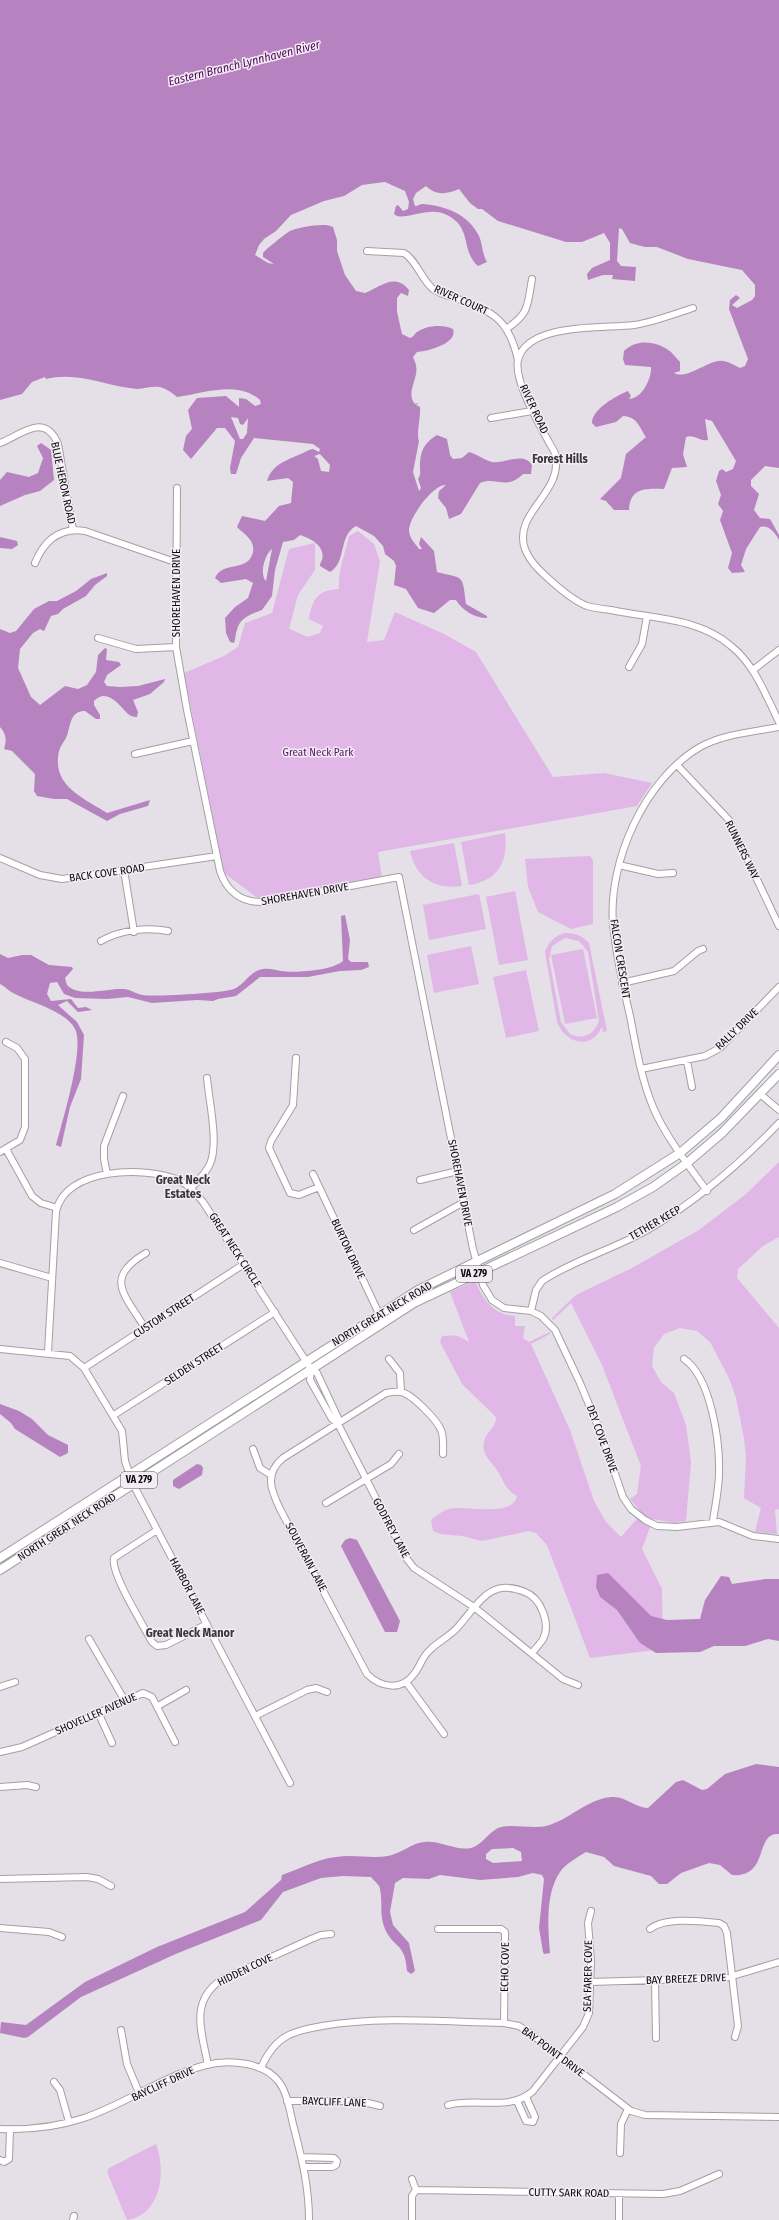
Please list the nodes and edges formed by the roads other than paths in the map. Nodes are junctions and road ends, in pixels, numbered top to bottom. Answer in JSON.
{"nodes":[{"id":1,"x":368,"y":251,"type":"dead end"},
{"id":2,"x":532,"y":279,"type":"dead end"},
{"id":3,"x":693,"y":308,"type":"dead end"},
{"id":4,"x":506,"y":329,"type":"junction"},
{"id":5,"x":518,"y":360,"type":"junction"},
{"id":6,"x":532,"y":411,"type":"junction"},
{"id":7,"x":491,"y":418,"type":"dead end"},
{"id":8,"x":0,"y":443,"type":"edge"},
{"id":9,"x":177,"y":488,"type":"dead end"},
{"id":10,"x":73,"y":530,"type":"junction"},
{"id":11,"x":175,"y":562,"type":"junction"},
{"id":12,"x":34,"y":563,"type":"dead end"},
{"id":13,"x":647,"y":616,"type":"junction"},
{"id":14,"x":98,"y":638,"type":"dead end"},
{"id":15,"x":176,"y":646,"type":"junction"},
{"id":16,"x":779,"y":650,"type":"edge"},
{"id":17,"x":629,"y":667,"type":"dead end"},
{"id":18,"x":753,"y":670,"type":"junction"},
{"id":19,"x":779,"y":722,"type":"edge"},
{"id":20,"x":779,"y":727,"type":"edge"},
{"id":21,"x":193,"y":741,"type":"junction"},
{"id":22,"x":135,"y":754,"type":"dead end"},
{"id":23,"x":677,"y":765,"type":"junction"},
{"id":24,"x":217,"y":856,"type":"junction"},
{"id":25,"x":0,"y":858,"type":"edge"},
{"id":26,"x":619,"y":865,"type":"junction"},
{"id":27,"x":124,"y":870,"type":"junction"},
{"id":28,"x":673,"y":873,"type":"dead end"},
{"id":29,"x":779,"y":926,"type":"edge"},
{"id":30,"x":168,"y":931,"type":"dead end"},
{"id":31,"x":134,"y":932,"type":"junction"},
{"id":32,"x":101,"y":941,"type":"dead end"},
{"id":33,"x":703,"y":949,"type":"dead end"},
{"id":34,"x":622,"y":983,"type":"junction"},
{"id":35,"x":779,"y":987,"type":"edge"},
{"id":36,"x":6,"y":1042,"type":"dead end"},
{"id":37,"x":779,"y":1055,"type":"edge"},
{"id":38,"x":296,"y":1058,"type":"dead end"},
{"id":39,"x":687,"y":1061,"type":"junction"},
{"id":40,"x":641,"y":1069,"type":"junction"},
{"id":41,"x":779,"y":1074,"type":"edge"},
{"id":42,"x":207,"y":1078,"type":"dead end"},
{"id":43,"x":692,"y":1087,"type":"dead end"},
{"id":44,"x":760,"y":1094,"type":"junction"},
{"id":45,"x":123,"y":1096,"type":"dead end"},
{"id":46,"x":779,"y":1110,"type":"edge"},
{"id":47,"x":779,"y":1123,"type":"edge"},
{"id":48,"x":3,"y":1151,"type":"edge"},
{"id":49,"x":680,"y":1153,"type":"junction"},
{"id":50,"x":687,"y":1163,"type":"junction"},
{"id":51,"x":458,"y":1171,"type":"junction"},
{"id":52,"x":107,"y":1174,"type":"junction"},
{"id":53,"x":313,"y":1174,"type":"dead end"},
{"id":54,"x":420,"y":1180,"type":"dead end"},
{"id":55,"x":319,"y":1187,"type":"junction"},
{"id":56,"x":191,"y":1188,"type":"junction"},
{"id":57,"x":707,"y":1191,"type":"junction"},
{"id":58,"x":464,"y":1202,"type":"junction"},
{"id":59,"x":57,"y":1208,"type":"junction"},
{"id":60,"x":414,"y":1230,"type":"dead end"},
{"id":61,"x":146,"y":1253,"type":"dead end"},
{"id":62,"x":476,"y":1262,"type":"junction"},
{"id":63,"x":0,"y":1263,"type":"edge"},
{"id":64,"x":244,"y":1264,"type":"junction"},
{"id":65,"x":479,"y":1272,"type":"junction"},
{"id":66,"x":52,"y":1278,"type":"junction"},
{"id":67,"x":531,"y":1311,"type":"junction"},
{"id":68,"x":274,"y":1312,"type":"junction"},
{"id":69,"x":379,"y":1314,"type":"junction"},
{"id":70,"x":383,"y":1323,"type":"junction"},
{"id":71,"x":145,"y":1328,"type":"junction"},
{"id":72,"x":0,"y":1349,"type":"edge"},
{"id":73,"x":48,"y":1352,"type":"junction"},
{"id":74,"x":389,"y":1359,"type":"dead end"},
{"id":75,"x":684,"y":1359,"type":"dead end"},
{"id":76,"x":306,"y":1361,"type":"junction"},
{"id":77,"x":84,"y":1368,"type":"junction"},
{"id":78,"x":311,"y":1370,"type":"junction"},
{"id":79,"x":401,"y":1392,"type":"junction"},
{"id":80,"x":114,"y":1415,"type":"junction"},
{"id":81,"x":338,"y":1424,"type":"junction"},
{"id":82,"x":253,"y":1449,"type":"dead end"},
{"id":83,"x":399,"y":1454,"type":"dead end"},
{"id":84,"x":443,"y":1454,"type":"dead end"},
{"id":85,"x":130,"y":1475,"type":"junction"},
{"id":86,"x":271,"y":1475,"type":"junction"},
{"id":87,"x":365,"y":1480,"type":"junction"},
{"id":88,"x":133,"y":1484,"type":"junction"},
{"id":89,"x":326,"y":1503,"type":"dead end"},
{"id":90,"x":712,"y":1521,"type":"junction"},
{"id":91,"x":157,"y":1530,"type":"junction"},
{"id":92,"x":779,"y":1539,"type":"edge"},
{"id":93,"x":0,"y":1558,"type":"edge"},
{"id":94,"x":0,"y":1570,"type":"edge"},
{"id":95,"x":474,"y":1607,"type":"junction"},
{"id":96,"x":208,"y":1624,"type":"junction"},
{"id":97,"x":89,"y":1640,"type":"dead end"},
{"id":98,"x":532,"y":1653,"type":"junction"},
{"id":99,"x":15,"y":1682,"type":"dead end"},
{"id":100,"x":406,"y":1682,"type":"junction"},
{"id":101,"x":578,"y":1685,"type":"dead end"},
{"id":102,"x":0,"y":1687,"type":"edge"},
{"id":103,"x":186,"y":1690,"type":"dead end"},
{"id":104,"x":326,"y":1692,"type":"dead end"},
{"id":105,"x":125,"y":1701,"type":"junction"},
{"id":106,"x":158,"y":1706,"type":"junction"},
{"id":107,"x":98,"y":1712,"type":"junction"},
{"id":108,"x":255,"y":1716,"type":"junction"},
{"id":109,"x":444,"y":1734,"type":"dead end"},
{"id":110,"x":176,"y":1742,"type":"dead end"},
{"id":111,"x":112,"y":1743,"type":"dead end"},
{"id":112,"x":0,"y":1752,"type":"edge"},
{"id":113,"x":290,"y":1783,"type":"dead end"},
{"id":114,"x":0,"y":1787,"type":"edge"},
{"id":115,"x":36,"y":1788,"type":"dead end"},
{"id":116,"x":0,"y":1879,"type":"edge"},
{"id":117,"x":111,"y":1886,"type":"dead end"},
{"id":118,"x":591,"y":1911,"type":"dead end"},
{"id":119,"x":0,"y":1928,"type":"edge"},
{"id":120,"x":438,"y":1928,"type":"dead end"},
{"id":121,"x":650,"y":1929,"type":"dead end"},
{"id":122,"x":331,"y":1934,"type":"dead end"},
{"id":123,"x":62,"y":1937,"type":"dead end"},
{"id":124,"x":779,"y":1962,"type":"edge"},
{"id":125,"x":733,"y":1977,"type":"junction"},
{"id":126,"x":655,"y":1980,"type":"junction"},
{"id":127,"x":590,"y":1982,"type":"junction"},
{"id":128,"x":504,"y":2023,"type":"junction"},
{"id":129,"x":121,"y":2030,"type":"dead end"},
{"id":130,"x":735,"y":2037,"type":"dead end"},
{"id":131,"x":656,"y":2038,"type":"dead end"},
{"id":132,"x":560,"y":2057,"type":"junction"},
{"id":133,"x":208,"y":2065,"type":"junction"},
{"id":134,"x":261,"y":2068,"type":"junction"},
{"id":135,"x":54,"y":2082,"type":"dead end"},
{"id":136,"x":140,"y":2095,"type":"junction"},
{"id":137,"x":526,"y":2097,"type":"junction"},
{"id":138,"x":287,"y":2101,"type":"junction"},
{"id":139,"x":517,"y":2101,"type":"junction"},
{"id":140,"x":448,"y":2105,"type":"dead end"},
{"id":141,"x":380,"y":2106,"type":"dead end"},
{"id":142,"x":628,"y":2109,"type":"junction"},
{"id":143,"x":779,"y":2117,"type":"edge"},
{"id":144,"x":69,"y":2122,"type":"junction"},
{"id":145,"x":0,"y":2129,"type":"edge"},
{"id":146,"x":10,"y":2129,"type":"junction"},
{"id":147,"x":0,"y":2135,"type":"edge"},
{"id":148,"x":620,"y":2152,"type":"dead end"},
{"id":149,"x":302,"y":2157,"type":"junction"},
{"id":150,"x":0,"y":2160,"type":"edge"},
{"id":151,"x":304,"y":2167,"type":"junction"},
{"id":152,"x":719,"y":2174,"type":"dead end"},
{"id":153,"x":412,"y":2179,"type":"dead end"},
{"id":154,"x":416,"y":2190,"type":"junction"},
{"id":155,"x":619,"y":2194,"type":"junction"},
{"id":156,"x":309,"y":2220,"type":"edge"},
{"id":157,"x":412,"y":2220,"type":"edge"},
{"id":158,"x":619,"y":2220,"type":"edge"}],
"edges":[{"from":1,"to":4,"type":"street","name":"RIVER COURT"},
{"from":2,"to":4,"type":"street"},
{"from":3,"to":5,"type":"street"},
{"from":4,"to":5,"type":"street","name":"RIVER COURT"},
{"from":5,"to":6,"type":"street","name":"RIVER ROAD"},
{"from":6,"to":7,"type":"street"},
{"from":6,"to":13,"type":"street","name":"RIVER ROAD"},
{"from":8,"to":10,"type":"street","name":"BLUE HERON ROAD"},
{"from":9,"to":11,"type":"street","name":"SHOREHAVEN DRIVE"},
{"from":10,"to":11,"type":"street","name":"BLUE HERON ROAD"},
{"from":10,"to":12,"type":"street"},
{"from":11,"to":15,"type":"street","name":"SHOREHAVEN DRIVE"},
{"from":13,"to":17,"type":"street"},
{"from":13,"to":18,"type":"street","name":"RIVER ROAD"},
{"from":14,"to":15,"type":"street"},
{"from":15,"to":21,"type":"street","name":"SHOREHAVEN DRIVE"},
{"from":16,"to":18,"type":"street"},
{"from":18,"to":19,"type":"street","name":"RIVER ROAD"},
{"from":20,"to":23,"type":"street","name":"FALCON CRESCENT"},
{"from":21,"to":22,"type":"street"},
{"from":21,"to":24,"type":"street","name":"SHOREHAVEN DRIVE"},
{"from":23,"to":26,"type":"street","name":"FALCON CRESCENT"},
{"from":23,"to":29,"type":"street","name":"RUNNERS WAY"},
{"from":24,"to":27,"type":"street","name":"BACK COVE ROAD"},
{"from":24,"to":51,"type":"street","name":"SHOREHAVEN DRIVE"},
{"from":25,"to":27,"type":"street","name":"BACK COVE ROAD"},
{"from":26,"to":28,"type":"street"},
{"from":26,"to":34,"type":"street","name":"FALCON CRESCENT"},
{"from":27,"to":31,"type":"street"},
{"from":30,"to":31,"type":"street"},
{"from":31,"to":32,"type":"street"},
{"from":33,"to":34,"type":"street"},
{"from":34,"to":40,"type":"street","name":"FALCON CRESCENT"},
{"from":35,"to":39,"type":"street","name":"RALLY DRIVE"},
{"from":36,"to":48,"type":"street"},
{"from":37,"to":49,"type":"main road","name":"NORTH GREAT NECK ROAD","number":"VA 279"},
{"from":38,"to":55,"type":"street"},
{"from":39,"to":40,"type":"street","name":"RALLY DRIVE"},
{"from":39,"to":43,"type":"street"},
{"from":40,"to":49,"type":"street","name":"FALCON CRESCENT"},
{"from":41,"to":44,"type":"main road","name":"NORTH GREAT NECK ROAD","number":"VA 279"},
{"from":42,"to":56,"type":"street"},
{"from":44,"to":46,"type":"street"},
{"from":44,"to":50,"type":"main road","name":"NORTH GREAT NECK ROAD","number":"VA 279"},
{"from":45,"to":52,"type":"street"},
{"from":47,"to":57,"type":"street","name":"TETHER KEEP"},
{"from":48,"to":59,"type":"street"},
{"from":49,"to":50,"type":"street","name":"FALCON CRESCENT"},
{"from":49,"to":62,"type":"main road","name":"NORTH GREAT NECK ROAD","number":"VA 279"},
{"from":50,"to":57,"type":"street","name":"FALCON CRESCENT"},
{"from":50,"to":65,"type":"main road","name":"NORTH GREAT NECK ROAD","number":"VA 279"},
{"from":51,"to":54,"type":"street"},
{"from":51,"to":58,"type":"street","name":"SHOREHAVEN DRIVE"},
{"from":52,"to":56,"type":"street","name":"GREAT NECK CIRCLE"},
{"from":52,"to":59,"type":"street","name":"GREAT NECK CIRCLE"},
{"from":53,"to":55,"type":"street","name":"BURTON DRIVE"},
{"from":55,"to":69,"type":"street","name":"BURTON DRIVE"},
{"from":56,"to":64,"type":"street","name":"GREAT NECK CIRCLE"},
{"from":57,"to":67,"type":"street","name":"TETHER KEEP"},
{"from":58,"to":60,"type":"street"},
{"from":58,"to":62,"type":"street","name":"SHOREHAVEN DRIVE"},
{"from":59,"to":66,"type":"street","name":"GREAT NECK CIRCLE"},
{"from":61,"to":71,"type":"street"},
{"from":62,"to":65,"type":"street","name":"DEY COVE DRIVE"},
{"from":62,"to":69,"type":"main road","name":"NORTH GREAT NECK ROAD","number":"VA 279"},
{"from":63,"to":66,"type":"street"},
{"from":64,"to":68,"type":"street","name":"GREAT NECK CIRCLE"},
{"from":64,"to":71,"type":"street","name":"CUSTOM STREET"},
{"from":65,"to":67,"type":"street","name":"DEY COVE DRIVE"},
{"from":65,"to":70,"type":"main road","name":"NORTH GREAT NECK ROAD","number":"VA 279"},
{"from":66,"to":73,"type":"street","name":"GREAT NECK CIRCLE"},
{"from":67,"to":90,"type":"street","name":"DEY COVE DRIVE"},
{"from":68,"to":76,"type":"street","name":"GREAT NECK CIRCLE"},
{"from":68,"to":80,"type":"street","name":"SELDEN STREET"},
{"from":69,"to":70,"type":"street","name":"BURTON DRIVE"},
{"from":69,"to":76,"type":"main road","name":"NORTH GREAT NECK ROAD","number":"VA 279"},
{"from":70,"to":78,"type":"main road","name":"NORTH GREAT NECK ROAD","number":"VA 279"},
{"from":71,"to":77,"type":"street","name":"CUSTOM STREET"},
{"from":72,"to":73,"type":"street","name":"HARBOR LANE"},
{"from":73,"to":77,"type":"street","name":"HARBOR LANE"},
{"from":74,"to":79,"type":"street"},
{"from":75,"to":90,"type":"street"},
{"from":76,"to":78,"type":"street","name":"GODFREY LANE"},
{"from":76,"to":85,"type":"main road","name":"NORTH GREAT NECK ROAD","number":"VA 279"},
{"from":77,"to":80,"type":"street","name":"HARBOR LANE"},
{"from":78,"to":81,"type":"street","name":"GODFREY LANE"},
{"from":78,"to":88,"type":"main road","name":"NORTH GREAT NECK ROAD","number":"VA 279"},
{"from":79,"to":81,"type":"street"},
{"from":79,"to":84,"type":"street"},
{"from":80,"to":85,"type":"street","name":"HARBOR LANE"},
{"from":81,"to":86,"type":"street"},
{"from":81,"to":87,"type":"street","name":"GODFREY LANE"},
{"from":82,"to":86,"type":"street"},
{"from":83,"to":87,"type":"street"},
{"from":85,"to":88,"type":"street","name":"HARBOR LANE"},
{"from":85,"to":93,"type":"main road","name":"NORTH GREAT NECK ROAD","number":"VA 279"},
{"from":86,"to":100,"type":"street","name":"SOUVERAIN LANE"},
{"from":87,"to":89,"type":"street"},
{"from":87,"to":95,"type":"street","name":"GODFREY LANE"},
{"from":88,"to":91,"type":"street","name":"HARBOR LANE"},
{"from":88,"to":94,"type":"main road","name":"NORTH GREAT NECK ROAD","number":"VA 279"},
{"from":90,"to":92,"type":"street","name":"DEY COVE DRIVE"},
{"from":91,"to":96,"type":"street","name":"HARBOR LANE"},
{"from":91,"to":96,"type":"street"},
{"from":95,"to":98,"type":"street","name":"GODFREY LANE"},
{"from":95,"to":98,"type":"street"},
{"from":95,"to":100,"type":"street"},
{"from":96,"to":108,"type":"street","name":"HARBOR LANE"},
{"from":97,"to":105,"type":"street"},
{"from":98,"to":101,"type":"street","name":"GODFREY LANE"},
{"from":99,"to":102,"type":"street"},
{"from":100,"to":109,"type":"street"},
{"from":103,"to":106,"type":"street"},
{"from":104,"to":108,"type":"street"},
{"from":105,"to":106,"type":"street","name":"SHOVELLER AVENUE"},
{"from":105,"to":107,"type":"street","name":"SHOVELLER AVENUE"},
{"from":106,"to":110,"type":"street"},
{"from":107,"to":111,"type":"street"},
{"from":107,"to":112,"type":"street","name":"SHOVELLER AVENUE"},
{"from":108,"to":113,"type":"street","name":"HARBOR LANE"},
{"from":114,"to":115,"type":"street"},
{"from":116,"to":117,"type":"street"},
{"from":118,"to":127,"type":"street","name":"SEA FARER COVE"},
{"from":119,"to":123,"type":"street"},
{"from":120,"to":128,"type":"street","name":"ECHO COVE"},
{"from":121,"to":125,"type":"street"},
{"from":122,"to":133,"type":"street","name":"HIDDEN COVE"},
{"from":124,"to":125,"type":"street","name":"BAY BREEZE DRIVE"},
{"from":125,"to":126,"type":"street","name":"BAY BREEZE DRIVE"},
{"from":125,"to":130,"type":"street"},
{"from":126,"to":127,"type":"street","name":"BAY BREEZE DRIVE"},
{"from":126,"to":131,"type":"street"},
{"from":127,"to":132,"type":"street","name":"SEA FARER COVE"},
{"from":128,"to":132,"type":"street","name":"BAY POINT DRIVE"},
{"from":128,"to":134,"type":"street","name":"BAY POINT DRIVE"},
{"from":129,"to":136,"type":"street"},
{"from":132,"to":137,"type":"street","name":"SEA FARER COVE"},
{"from":132,"to":142,"type":"street","name":"BAY POINT DRIVE"},
{"from":133,"to":134,"type":"street","name":"BAYCLIFF DRIVE"},
{"from":133,"to":136,"type":"street","name":"BAYCLIFF DRIVE"},
{"from":134,"to":138,"type":"street","name":"BAYCLIFF DRIVE"},
{"from":135,"to":144,"type":"street"},
{"from":136,"to":144,"type":"street","name":"BAYCLIFF DRIVE"},
{"from":137,"to":139,"type":"street"},
{"from":137,"to":139,"type":"street"},
{"from":138,"to":141,"type":"street","name":"BAYCLIFF LANE"},
{"from":138,"to":149,"type":"street","name":"BAYCLIFF DRIVE"},
{"from":139,"to":140,"type":"street"},
{"from":142,"to":143,"type":"street","name":"BAY POINT DRIVE"},
{"from":142,"to":148,"type":"street"},
{"from":144,"to":146,"type":"street","name":"BAYCLIFF DRIVE"},
{"from":145,"to":146,"type":"street","name":"BAYCLIFF DRIVE"},
{"from":145,"to":147,"type":"street"},
{"from":146,"to":150,"type":"street"},
{"from":149,"to":151,"type":"street","name":"BAYCLIFF DRIVE"},
{"from":149,"to":151,"type":"street"},
{"from":151,"to":156,"type":"street","name":"BAYCLIFF DRIVE"},
{"from":152,"to":155,"type":"street","name":"CUTTY SARK ROAD"},
{"from":153,"to":154,"type":"street"},
{"from":154,"to":155,"type":"street","name":"CUTTY SARK ROAD"},
{"from":154,"to":157,"type":"street"},
{"from":155,"to":158,"type":"street"}]}
